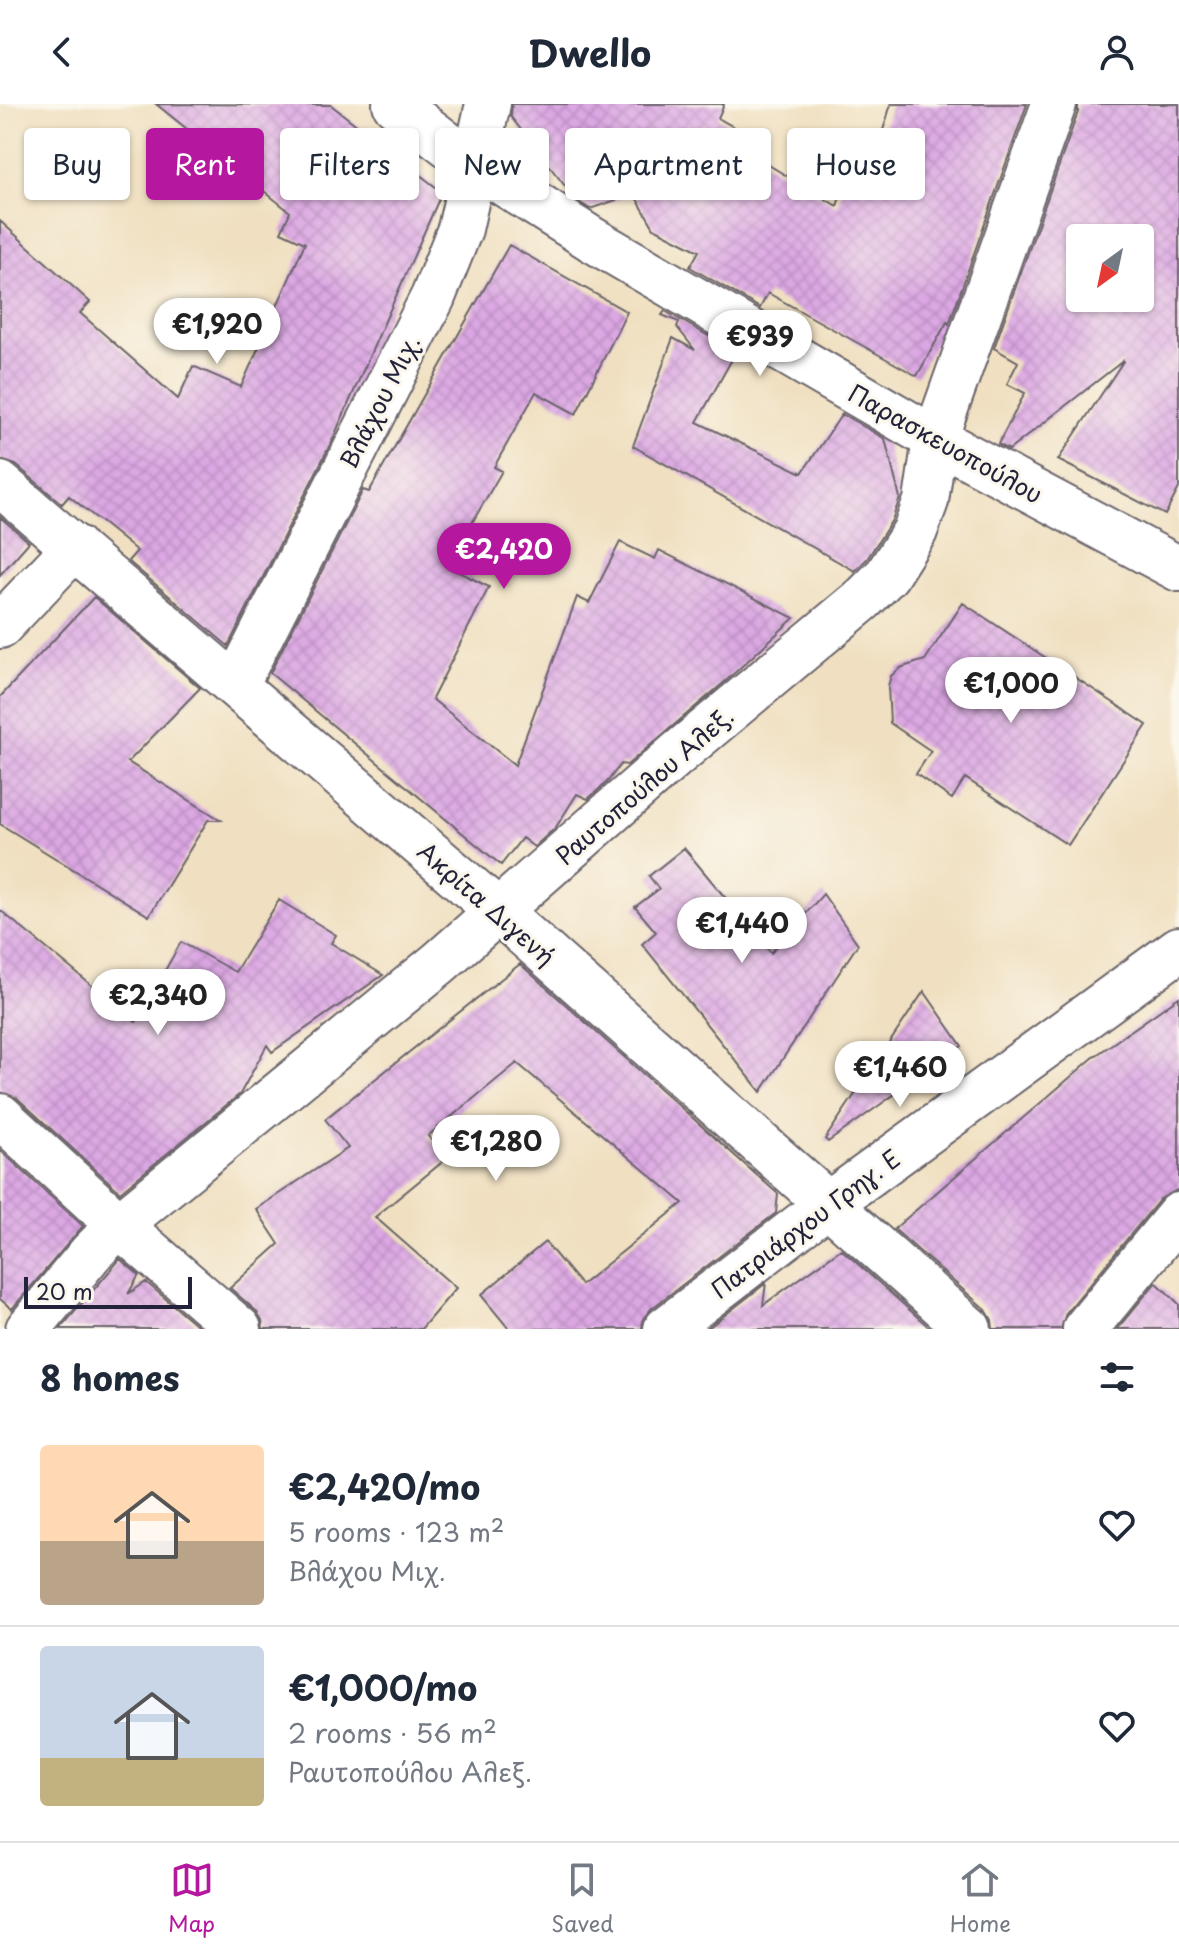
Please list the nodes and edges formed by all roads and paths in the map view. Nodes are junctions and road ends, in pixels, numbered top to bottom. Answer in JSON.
{"nodes":[{"id":1,"x":395,"y":104,"type":"edge"},
{"id":2,"x":488,"y":104,"type":"edge"},
{"id":3,"x":1054,"y":104,"type":"edge"},
{"id":4,"x":482,"y":128,"type":"edge"},
{"id":5,"x":435,"y":135,"type":"edge"},
{"id":6,"x":466,"y":200,"type":"edge"},
{"id":7,"x":530,"y":200,"type":"edge"},
{"id":8,"x":935,"y":439,"type":"junction"},
{"id":9,"x":0,"y":484,"type":"edge"},
{"id":10,"x":75,"y":547,"type":"junction"},
{"id":11,"x":1179,"y":569,"type":"edge"},
{"id":12,"x":0,"y":626,"type":"edge"},
{"id":13,"x":236,"y":685,"type":"junction"},
{"id":14,"x":499,"y":912,"type":"junction"},
{"id":15,"x":1179,"y":949,"type":"edge"},
{"id":16,"x":0,"y":1116,"type":"edge"},
{"id":17,"x":827,"y":1205,"type":"junction"},
{"id":18,"x":1179,"y":1215,"type":"edge"},
{"id":19,"x":119,"y":1225,"type":"junction"},
{"id":20,"x":28,"y":1329,"type":"edge"},
{"id":21,"x":239,"y":1329,"type":"edge"},
{"id":22,"x":666,"y":1329,"type":"edge"},
{"id":23,"x":969,"y":1329,"type":"edge"},
{"id":24,"x":1085,"y":1329,"type":"edge"}],
"edges":[{"from":1,"to":5,"type":"street","name":"Παρασκευοπούλου"},
{"from":2,"to":4,"type":"street","name":"Βλάχου Μιχ."},
{"from":3,"to":8,"type":"street","name":"Ραυτοπούλου Αλεξ."},
{"from":6,"to":13,"type":"street","name":"Βλάχου Μιχ."},
{"from":7,"to":8,"type":"street","name":"Παρασκευοπούλου"},
{"from":8,"to":11,"type":"street","name":"Παρασκευοπούλου"},
{"from":8,"to":14,"type":"street","name":"Ραυτοπούλου Αλεξ."},
{"from":9,"to":10,"type":"street","name":"Ακρίτα Διγενή"},
{"from":10,"to":12,"type":"street"},
{"from":10,"to":13,"type":"street","name":"Ακρίτα Διγενή"},
{"from":13,"to":14,"type":"street","name":"Ακρίτα Διγενή"},
{"from":14,"to":17,"type":"street","name":"Ακρίτα Διγενή"},
{"from":14,"to":19,"type":"street","name":"Ραυτοπούλου Αλεξ."},
{"from":15,"to":17,"type":"street","name":"Πατριάρχου Γρηγ. Ε"},
{"from":16,"to":19,"type":"street"},
{"from":17,"to":22,"type":"street","name":"Πατριάρχου Γρηγ. Ε"},
{"from":17,"to":23,"type":"street","name":"Ακρίτα Διγενή"},
{"from":18,"to":24,"type":"street"},
{"from":19,"to":20,"type":"street","name":"Ραυτοπούλου Αλεξ."},
{"from":19,"to":21,"type":"street"}]}
